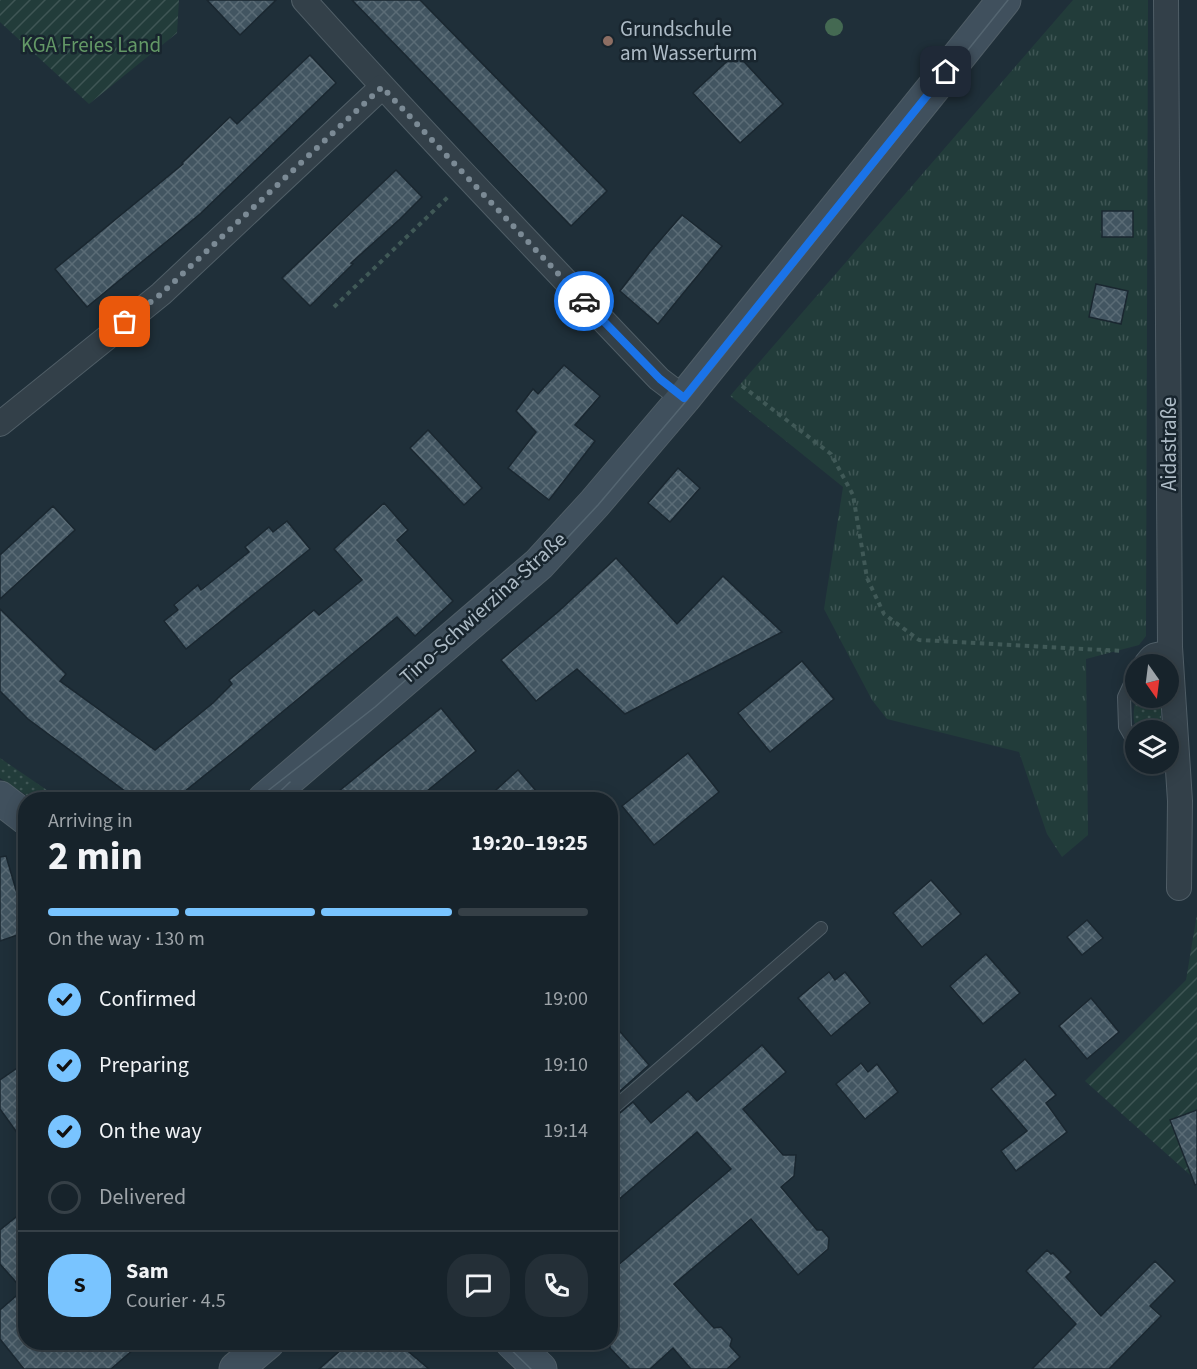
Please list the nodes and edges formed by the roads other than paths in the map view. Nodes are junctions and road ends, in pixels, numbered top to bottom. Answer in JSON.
{"nodes":[{"id":1,"x":304,"y":0,"type":"edge"},
{"id":2,"x":1004,"y":0,"type":"edge"},
{"id":3,"x":1166,"y":0,"type":"edge"},
{"id":4,"x":382,"y":87,"type":"junction"},
{"id":5,"x":684,"y":398,"type":"junction"},
{"id":6,"x":0,"y":424,"type":"edge"},
{"id":7,"x":1170,"y":647,"type":"junction"},
{"id":8,"x":1145,"y":654,"type":"edge"},
{"id":9,"x":1125,"y":696,"type":"edge"},
{"id":10,"x":1172,"y":720,"type":"edge"},
{"id":11,"x":1125,"y":727,"type":"edge"},
{"id":12,"x":1177,"y":774,"type":"edge"},
{"id":13,"x":273,"y":792,"type":"edge"},
{"id":14,"x":0,"y":798,"type":"edge"},
{"id":15,"x":18,"y":812,"type":"edge"},
{"id":16,"x":1179,"y":888,"type":"dead end"},
{"id":17,"x":821,"y":928,"type":"dead end"},
{"id":18,"x":618,"y":1104,"type":"edge"},
{"id":19,"x":259,"y":1350,"type":"edge"},
{"id":20,"x":520,"y":1350,"type":"edge"},
{"id":21,"x":236,"y":1369,"type":"edge"},
{"id":22,"x":540,"y":1369,"type":"edge"}],
"edges":[{"from":1,"to":4,"type":"street"},
{"from":2,"to":5,"type":"main road","name":"Tino-Schwierzina-Straße"},
{"from":3,"to":7,"type":"street","name":"Aidastraße"},
{"from":4,"to":5,"type":"street"},
{"from":4,"to":6,"type":"street"},
{"from":5,"to":13,"type":"main road","name":"Tino-Schwierzina-Straße"},
{"from":7,"to":8,"type":"lane"},
{"from":7,"to":10,"type":"street","name":"Aidastraße"},
{"from":9,"to":11,"type":"lane"},
{"from":12,"to":16,"type":"street","name":"Aidastraße"},
{"from":14,"to":15,"type":"main road"},
{"from":17,"to":18,"type":"lane"},
{"from":19,"to":21,"type":"main road"},
{"from":20,"to":22,"type":"main road"}]}
